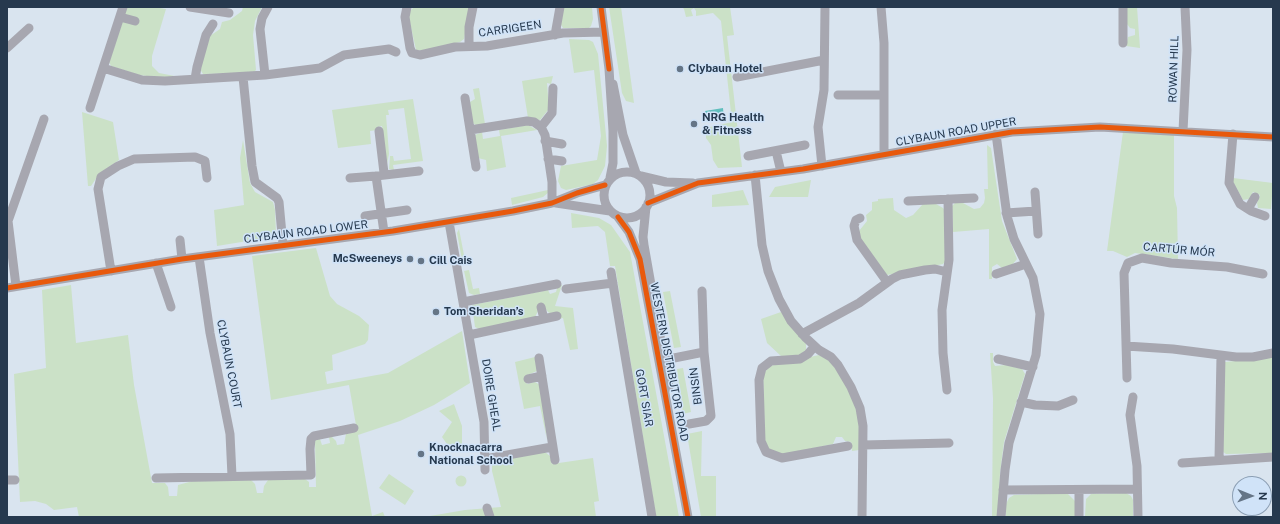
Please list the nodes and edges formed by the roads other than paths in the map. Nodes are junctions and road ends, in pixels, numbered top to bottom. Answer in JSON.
{"nodes":[{"id":1,"x":123,"y":7,"type":"edge"},
{"id":2,"x":190,"y":7,"type":"edge"},
{"id":3,"x":268,"y":7,"type":"edge"},
{"id":4,"x":408,"y":7,"type":"edge"},
{"id":5,"x":474,"y":7,"type":"edge"},
{"id":6,"x":560,"y":7,"type":"edge"},
{"id":7,"x":601,"y":7,"type":"edge"},
{"id":8,"x":825,"y":7,"type":"edge"},
{"id":9,"x":881,"y":7,"type":"edge"},
{"id":10,"x":1124,"y":7,"type":"edge"},
{"id":11,"x":1184,"y":7,"type":"edge"},
{"id":12,"x":229,"y":13,"type":"dead end"},
{"id":13,"x":120,"y":17,"type":"junction"},
{"id":14,"x":135,"y":22,"type":"dead end"},
{"id":15,"x":213,"y":24,"type":"dead end"},
{"id":16,"x":29,"y":28,"type":"dead end"},
{"id":17,"x":604,"y":32,"type":"junction"},
{"id":18,"x":555,"y":35,"type":"junction"},
{"id":19,"x":1123,"y":43,"type":"dead end"},
{"id":20,"x":469,"y":46,"type":"junction"},
{"id":21,"x":7,"y":48,"type":"edge"},
{"id":22,"x":396,"y":52,"type":"dead end"},
{"id":23,"x":824,"y":60,"type":"junction"},
{"id":24,"x":103,"y":68,"type":"junction"},
{"id":25,"x":609,"y":69,"type":"junction"},
{"id":26,"x":265,"y":75,"type":"junction"},
{"id":27,"x":243,"y":77,"type":"junction"},
{"id":28,"x":737,"y":77,"type":"dead end"},
{"id":29,"x":195,"y":79,"type":"junction"},
{"id":30,"x":554,"y":88,"type":"dead end"},
{"id":31,"x":838,"y":95,"type":"dead end"},
{"id":32,"x":884,"y":95,"type":"junction"},
{"id":33,"x":465,"y":98,"type":"dead end"},
{"id":34,"x":90,"y":108,"type":"dead end"},
{"id":35,"x":44,"y":119,"type":"dead end"},
{"id":36,"x":541,"y":127,"type":"junction"},
{"id":37,"x":470,"y":130,"type":"junction"},
{"id":38,"x":379,"y":131,"type":"dead end"},
{"id":39,"x":1183,"y":131,"type":"junction"},
{"id":40,"x":996,"y":134,"type":"junction"},
{"id":41,"x":1233,"y":134,"type":"junction"},
{"id":42,"x":1273,"y":138,"type":"edge"},
{"id":43,"x":545,"y":141,"type":"junction"},
{"id":44,"x":562,"y":144,"type":"dead end"},
{"id":45,"x":805,"y":145,"type":"dead end"},
{"id":46,"x":776,"y":151,"type":"junction"},
{"id":47,"x":884,"y":154,"type":"junction"},
{"id":48,"x":748,"y":156,"type":"dead end"},
{"id":49,"x":548,"y":159,"type":"junction"},
{"id":50,"x":562,"y":161,"type":"dead end"},
{"id":51,"x":822,"y":166,"type":"junction"},
{"id":52,"x":476,"y":167,"type":"dead end"},
{"id":53,"x":419,"y":171,"type":"dead end"},
{"id":54,"x":781,"y":172,"type":"junction"},
{"id":55,"x":380,"y":175,"type":"junction"},
{"id":56,"x":639,"y":175,"type":"junction"},
{"id":57,"x":755,"y":175,"type":"junction"},
{"id":58,"x":207,"y":178,"type":"dead end"},
{"id":59,"x":350,"y":178,"type":"dead end"},
{"id":60,"x":552,"y":182,"type":"junction"},
{"id":61,"x":608,"y":182,"type":"junction"},
{"id":62,"x":698,"y":183,"type":"junction"},
{"id":63,"x":1035,"y":192,"type":"dead end"},
{"id":64,"x":567,"y":197,"type":"junction"},
{"id":65,"x":1255,"y":197,"type":"dead end"},
{"id":66,"x":974,"y":198,"type":"dead end"},
{"id":67,"x":948,"y":199,"type":"junction"},
{"id":68,"x":908,"y":201,"type":"dead end"},
{"id":69,"x":552,"y":203,"type":"junction"},
{"id":70,"x":647,"y":205,"type":"junction"},
{"id":71,"x":1248,"y":209,"type":"junction"},
{"id":72,"x":407,"y":210,"type":"dead end"},
{"id":73,"x":610,"y":211,"type":"junction"},
{"id":74,"x":1036,"y":211,"type":"junction"},
{"id":75,"x":1006,"y":212,"type":"junction"},
{"id":76,"x":382,"y":214,"type":"junction"},
{"id":77,"x":365,"y":216,"type":"dead end"},
{"id":78,"x":1265,"y":216,"type":"dead end"},
{"id":79,"x":618,"y":217,"type":"junction"},
{"id":80,"x":860,"y":218,"type":"dead end"},
{"id":81,"x":449,"y":222,"type":"junction"},
{"id":82,"x":384,"y":232,"type":"junction"},
{"id":83,"x":1038,"y":234,"type":"dead end"},
{"id":84,"x":180,"y":240,"type":"dead end"},
{"id":85,"x":284,"y":245,"type":"junction"},
{"id":86,"x":200,"y":256,"type":"junction"},
{"id":87,"x":182,"y":259,"type":"junction"},
{"id":88,"x":156,"y":263,"type":"junction"},
{"id":89,"x":1026,"y":264,"type":"junction"},
{"id":90,"x":111,"y":271,"type":"junction"},
{"id":91,"x":611,"y":272,"type":"dead end"},
{"id":92,"x":947,"y":272,"type":"junction"},
{"id":93,"x":996,"y":274,"type":"dead end"},
{"id":94,"x":1264,"y":274,"type":"dead end"},
{"id":95,"x":888,"y":282,"type":"junction"},
{"id":96,"x":613,"y":283,"type":"junction"},
{"id":97,"x":553,"y":286,"type":"dead end"},
{"id":98,"x":12,"y":287,"type":"edge"},
{"id":99,"x":566,"y":289,"type":"dead end"},
{"id":100,"x":702,"y":291,"type":"dead end"},
{"id":101,"x":463,"y":302,"type":"junction"},
{"id":102,"x":172,"y":307,"type":"dead end"},
{"id":103,"x":542,"y":307,"type":"dead end"},
{"id":104,"x":557,"y":316,"type":"dead end"},
{"id":105,"x":544,"y":319,"type":"junction"},
{"id":106,"x":802,"y":334,"type":"junction"},
{"id":107,"x":469,"y":335,"type":"junction"},
{"id":108,"x":1126,"y":346,"type":"junction"},
{"id":109,"x":814,"y":347,"type":"junction"},
{"id":110,"x":704,"y":352,"type":"junction"},
{"id":111,"x":1273,"y":353,"type":"edge"},
{"id":112,"x":1221,"y":356,"type":"junction"},
{"id":113,"x":539,"y":358,"type":"dead end"},
{"id":114,"x":998,"y":359,"type":"dead end"},
{"id":115,"x":664,"y":360,"type":"junction"},
{"id":116,"x":1033,"y":367,"type":"junction"},
{"id":117,"x":542,"y":376,"type":"junction"},
{"id":118,"x":1126,"y":378,"type":"dead end"},
{"id":119,"x":528,"y":379,"type":"dead end"},
{"id":120,"x":947,"y":390,"type":"dead end"},
{"id":121,"x":1133,"y":396,"type":"dead end"},
{"id":122,"x":1073,"y":400,"type":"dead end"},
{"id":123,"x":1021,"y":402,"type":"junction"},
{"id":124,"x":671,"y":418,"type":"junction"},
{"id":125,"x":689,"y":424,"type":"dead end"},
{"id":126,"x":354,"y":428,"type":"dead end"},
{"id":127,"x":949,"y":443,"type":"dead end"},
{"id":128,"x":863,"y":445,"type":"junction"},
{"id":129,"x":848,"y":446,"type":"dead end"},
{"id":130,"x":552,"y":447,"type":"junction"},
{"id":131,"x":1273,"y":457,"type":"edge"},
{"id":132,"x":485,"y":459,"type":"junction"},
{"id":133,"x":1219,"y":459,"type":"junction"},
{"id":134,"x":555,"y":460,"type":"dead end"},
{"id":135,"x":1182,"y":463,"type":"dead end"},
{"id":136,"x":484,"y":470,"type":"dead end"},
{"id":137,"x":232,"y":476,"type":"junction"},
{"id":138,"x":156,"y":478,"type":"dead end"},
{"id":139,"x":1138,"y":489,"type":"junction"},
{"id":140,"x":1003,"y":490,"type":"junction"},
{"id":141,"x":1079,"y":490,"type":"junction"},
{"id":142,"x":487,"y":508,"type":"dead end"},
{"id":143,"x":490,"y":517,"type":"edge"},
{"id":144,"x":652,"y":517,"type":"edge"},
{"id":145,"x":688,"y":517,"type":"edge"},
{"id":146,"x":862,"y":517,"type":"edge"},
{"id":147,"x":1001,"y":517,"type":"edge"},
{"id":148,"x":1079,"y":517,"type":"edge"},
{"id":149,"x":1138,"y":517,"type":"edge"}],
"edges":[{"from":1,"to":13,"type":"street"},
{"from":2,"to":12,"type":"street"},
{"from":3,"to":26,"type":"street"},
{"from":4,"to":20,"type":"street","name":"CARRIGEEN"},
{"from":5,"to":20,"type":"street","name":"CARRIGEEN"},
{"from":6,"to":18,"type":"street","name":"CARRIGEEN"},
{"from":7,"to":17,"type":"street"},
{"from":8,"to":23,"type":"street"},
{"from":9,"to":32,"type":"street"},
{"from":10,"to":19,"type":"street"},
{"from":11,"to":39,"type":"street","name":"ROWAN HILL"},
{"from":13,"to":14,"type":"street"},
{"from":13,"to":24,"type":"street"},
{"from":15,"to":29,"type":"street"},
{"from":16,"to":21,"type":"street"},
{"from":17,"to":18,"type":"street","name":"CARRIGEEN"},
{"from":17,"to":25,"type":"street"},
{"from":18,"to":20,"type":"street","name":"CARRIGEEN"},
{"from":22,"to":26,"type":"street"},
{"from":23,"to":28,"type":"street"},
{"from":23,"to":51,"type":"street"},
{"from":24,"to":29,"type":"street"},
{"from":24,"to":34,"type":"street"},
{"from":25,"to":56,"type":"street"},
{"from":25,"to":61,"type":"street"},
{"from":26,"to":27,"type":"street"},
{"from":27,"to":29,"type":"street"},
{"from":27,"to":85,"type":"street"},
{"from":30,"to":36,"type":"street"},
{"from":31,"to":32,"type":"street"},
{"from":32,"to":47,"type":"street"},
{"from":33,"to":37,"type":"street"},
{"from":35,"to":98,"type":"street"},
{"from":36,"to":37,"type":"street"},
{"from":36,"to":43,"type":"street"},
{"from":37,"to":52,"type":"street"},
{"from":38,"to":55,"type":"street"},
{"from":39,"to":40,"type":"street","name":"CLYBAUN ROAD UPPER"},
{"from":39,"to":41,"type":"street","name":"CLYBAUN ROAD UPPER"},
{"from":40,"to":47,"type":"street","name":"CLYBAUN ROAD UPPER"},
{"from":40,"to":75,"type":"street"},
{"from":41,"to":42,"type":"street","name":"CLYBAUN ROAD UPPER"},
{"from":41,"to":71,"type":"street"},
{"from":43,"to":44,"type":"street"},
{"from":43,"to":49,"type":"street"},
{"from":45,"to":46,"type":"street"},
{"from":46,"to":48,"type":"street"},
{"from":46,"to":54,"type":"street"},
{"from":47,"to":51,"type":"street","name":"CLYBAUN ROAD UPPER"},
{"from":49,"to":50,"type":"street"},
{"from":49,"to":60,"type":"street"},
{"from":51,"to":54,"type":"street","name":"CLYBAUN ROAD UPPER"},
{"from":53,"to":55,"type":"street"},
{"from":54,"to":57,"type":"street","name":"CLYBAUN ROAD UPPER"},
{"from":55,"to":59,"type":"street"},
{"from":55,"to":76,"type":"street"},
{"from":56,"to":61,"type":"street"},
{"from":56,"to":62,"type":"street","name":"CLYBAUN ROAD UPPER"},
{"from":56,"to":70,"type":"street"},
{"from":57,"to":62,"type":"street","name":"CLYBAUN ROAD UPPER"},
{"from":57,"to":106,"type":"street"},
{"from":58,"to":90,"type":"street"},
{"from":60,"to":64,"type":"street"},
{"from":60,"to":69,"type":"street"},
{"from":61,"to":64,"type":"street","name":"CLYBAUN ROAD LOWER"},
{"from":61,"to":73,"type":"street"},
{"from":62,"to":70,"type":"street","name":"CLYBAUN ROAD UPPER"},
{"from":63,"to":74,"type":"street"},
{"from":64,"to":69,"type":"street","name":"CLYBAUN ROAD LOWER"},
{"from":65,"to":71,"type":"street"},
{"from":66,"to":67,"type":"street"},
{"from":67,"to":68,"type":"street"},
{"from":67,"to":92,"type":"street"},
{"from":69,"to":73,"type":"street","name":"CLYBAUN ROAD LOWER"},
{"from":69,"to":81,"type":"street","name":"CLYBAUN ROAD LOWER"},
{"from":70,"to":79,"type":"street"},
{"from":70,"to":115,"type":"street","name":"WESTERN DISTRIBUTOR ROAD"},
{"from":71,"to":78,"type":"street"},
{"from":72,"to":76,"type":"street"},
{"from":73,"to":79,"type":"street"},
{"from":74,"to":75,"type":"street"},
{"from":74,"to":83,"type":"street"},
{"from":75,"to":89,"type":"street"},
{"from":76,"to":77,"type":"street"},
{"from":76,"to":82,"type":"street"},
{"from":79,"to":124,"type":"street","name":"WESTERN DISTRIBUTOR ROAD"},
{"from":80,"to":95,"type":"street"},
{"from":81,"to":82,"type":"street","name":"CLYBAUN ROAD LOWER"},
{"from":81,"to":101,"type":"street","name":"DOIRE GHEAL"},
{"from":82,"to":85,"type":"street","name":"CLYBAUN ROAD LOWER"},
{"from":84,"to":87,"type":"street"},
{"from":85,"to":86,"type":"street","name":"CLYBAUN ROAD LOWER"},
{"from":86,"to":87,"type":"street","name":"CLYBAUN ROAD LOWER"},
{"from":86,"to":137,"type":"street","name":"CLYBAUN COURT"},
{"from":87,"to":88,"type":"street","name":"CLYBAUN ROAD LOWER"},
{"from":88,"to":90,"type":"street","name":"CLYBAUN ROAD LOWER"},
{"from":88,"to":102,"type":"street"},
{"from":89,"to":93,"type":"street"},
{"from":89,"to":116,"type":"street"},
{"from":90,"to":98,"type":"street","name":"CLYBAUN ROAD LOWER"},
{"from":91,"to":96,"type":"street","name":"GORT SIAR"},
{"from":92,"to":95,"type":"street"},
{"from":92,"to":120,"type":"street"},
{"from":94,"to":108,"type":"street","name":"CARTÚR MÓR"},
{"from":95,"to":106,"type":"street"},
{"from":96,"to":99,"type":"street"},
{"from":96,"to":144,"type":"street","name":"GORT SIAR"},
{"from":97,"to":101,"type":"street"},
{"from":100,"to":110,"type":"street","name":"BINSÍN"},
{"from":101,"to":107,"type":"street","name":"DOIRE GHEAL"},
{"from":103,"to":105,"type":"street"},
{"from":104,"to":105,"type":"street"},
{"from":105,"to":107,"type":"street"},
{"from":106,"to":109,"type":"street"},
{"from":107,"to":132,"type":"street","name":"DOIRE GHEAL"},
{"from":108,"to":112,"type":"street"},
{"from":108,"to":118,"type":"street","name":"CARTÚR MÓR"},
{"from":109,"to":128,"type":"street"},
{"from":109,"to":129,"type":"street"},
{"from":110,"to":115,"type":"street","name":"BINSÍN"},
{"from":110,"to":125,"type":"street","name":"BINSÍN"},
{"from":111,"to":112,"type":"street"},
{"from":112,"to":133,"type":"street"},
{"from":113,"to":117,"type":"street"},
{"from":114,"to":116,"type":"street"},
{"from":115,"to":124,"type":"street","name":"WESTERN DISTRIBUTOR ROAD"},
{"from":116,"to":123,"type":"street"},
{"from":117,"to":119,"type":"street"},
{"from":117,"to":130,"type":"street"},
{"from":121,"to":139,"type":"street"},
{"from":122,"to":123,"type":"street"},
{"from":123,"to":140,"type":"street"},
{"from":124,"to":145,"type":"street","name":"WESTERN DISTRIBUTOR ROAD"},
{"from":126,"to":137,"type":"street"},
{"from":127,"to":128,"type":"street"},
{"from":128,"to":146,"type":"street"},
{"from":130,"to":132,"type":"street"},
{"from":130,"to":134,"type":"street"},
{"from":131,"to":133,"type":"street"},
{"from":132,"to":136,"type":"street","name":"DOIRE GHEAL"},
{"from":133,"to":135,"type":"street"},
{"from":137,"to":138,"type":"street"},
{"from":139,"to":141,"type":"street"},
{"from":139,"to":149,"type":"street"},
{"from":140,"to":141,"type":"street"},
{"from":140,"to":147,"type":"street"},
{"from":141,"to":148,"type":"street"},
{"from":142,"to":143,"type":"street"}]}
